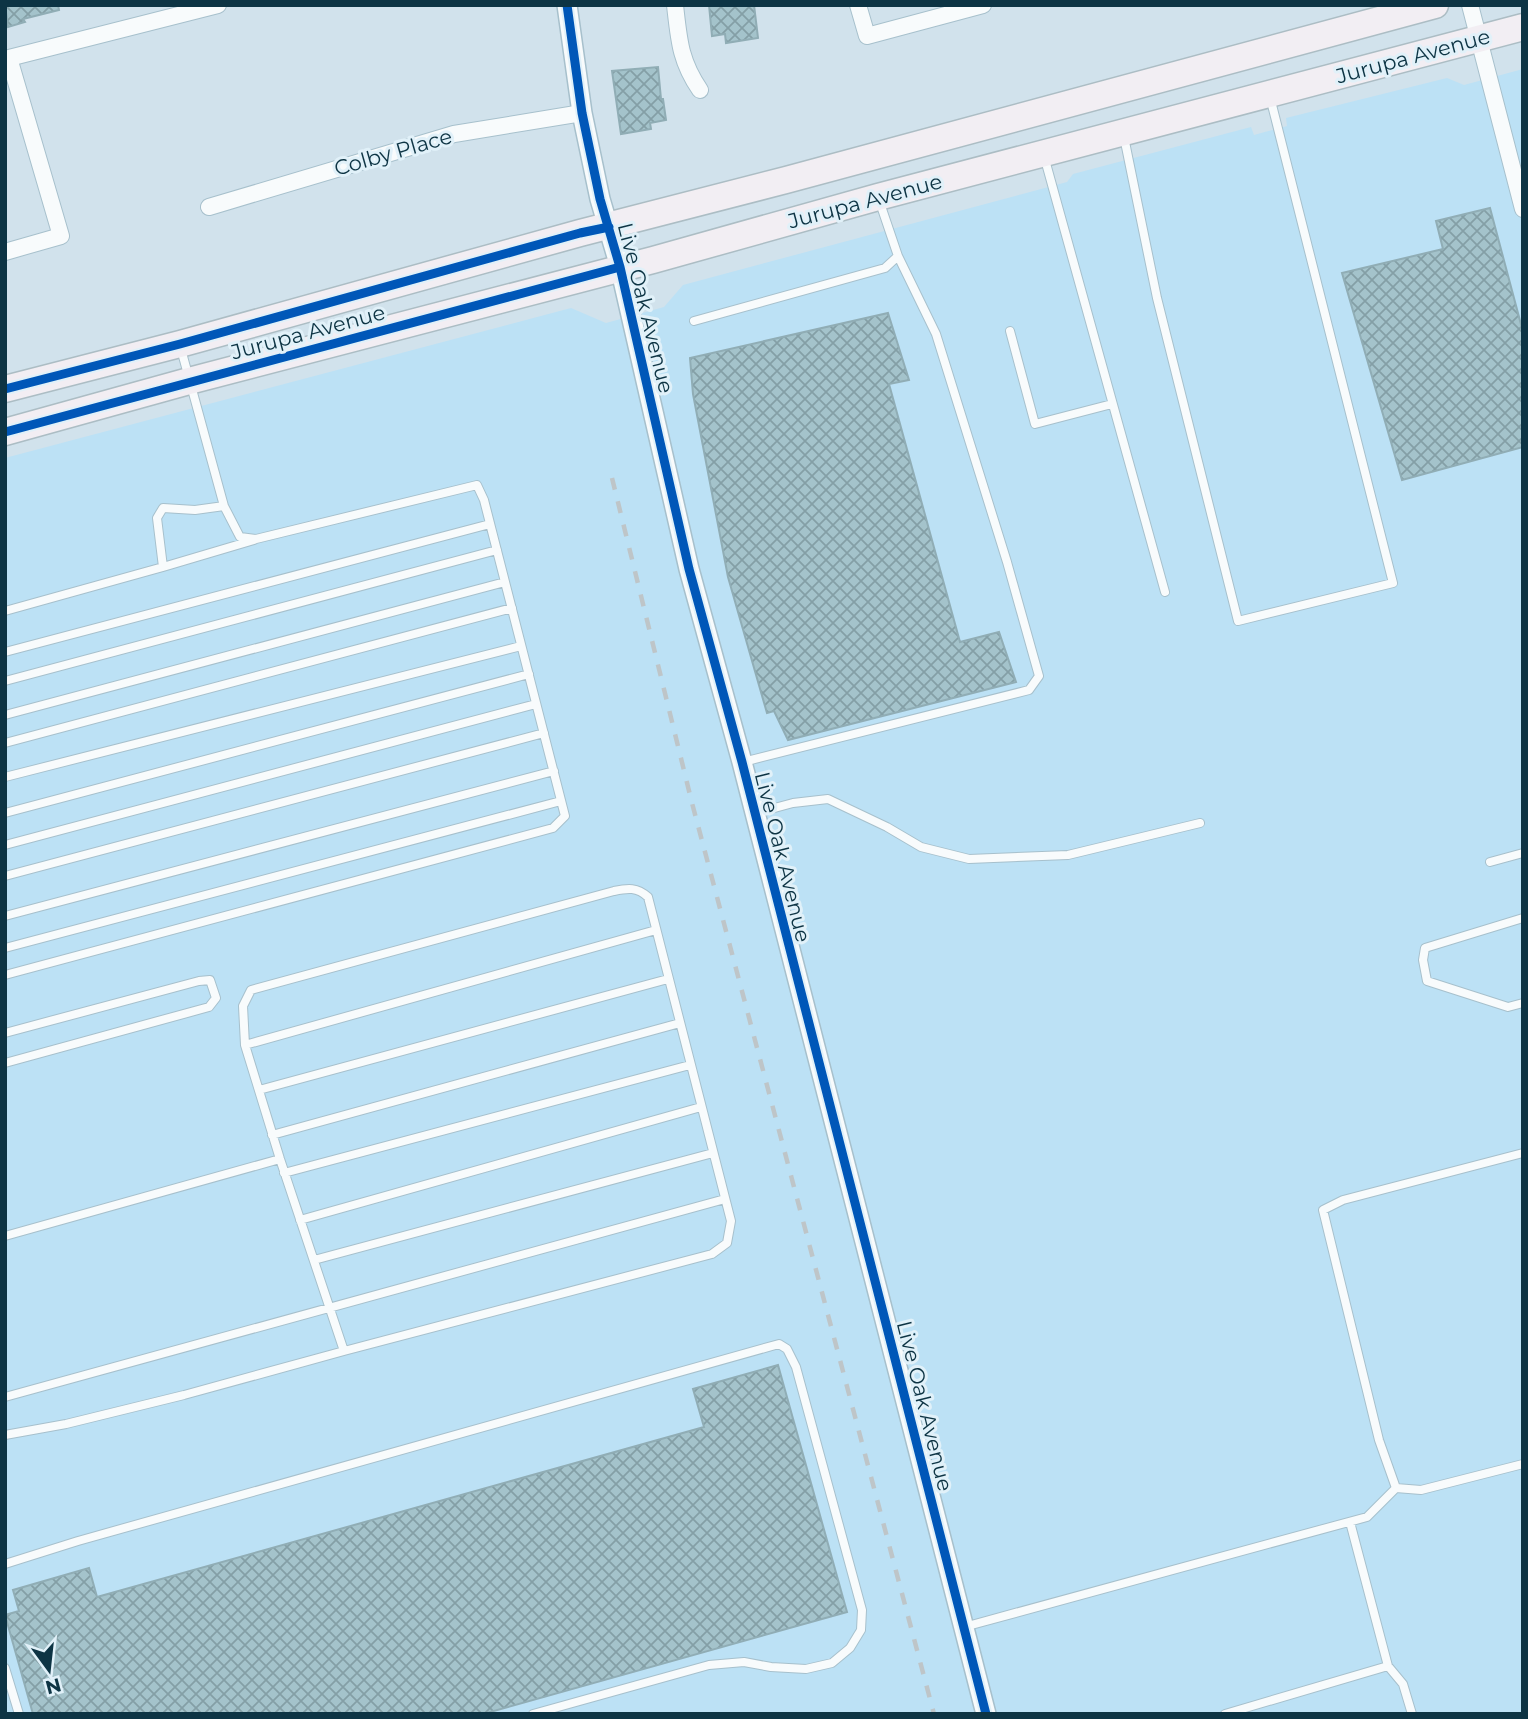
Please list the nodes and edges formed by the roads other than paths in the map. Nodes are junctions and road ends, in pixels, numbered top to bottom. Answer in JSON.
{"nodes":[{"id":1,"x":218,"y":5,"type":"edge"},
{"id":2,"x":568,"y":5,"type":"edge"},
{"id":3,"x":676,"y":5,"type":"edge"},
{"id":4,"x":858,"y":5,"type":"edge"},
{"id":5,"x":983,"y":5,"type":"edge"},
{"id":6,"x":1435,"y":5,"type":"edge"},
{"id":7,"x":1470,"y":5,"type":"edge"},
{"id":8,"x":164,"y":13,"type":"edge"},
{"id":9,"x":1523,"y":27,"type":"edge"},
{"id":10,"x":1479,"y":39,"type":"junction"},
{"id":11,"x":7,"y":59,"type":"edge"},
{"id":12,"x":700,"y":90,"type":"dead end"},
{"id":13,"x":1270,"y":94,"type":"junction"},
{"id":14,"x":582,"y":113,"type":"junction"},
{"id":15,"x":1122,"y":132,"type":"junction"},
{"id":16,"x":1044,"y":153,"type":"junction"},
{"id":17,"x":878,"y":197,"type":"junction"},
{"id":18,"x":209,"y":207,"type":"dead end"},
{"id":19,"x":1523,"y":209,"type":"edge"},
{"id":20,"x":609,"y":227,"type":"junction"},
{"id":21,"x":5,"y":253,"type":"edge"},
{"id":22,"x":898,"y":256,"type":"junction"},
{"id":23,"x":620,"y":267,"type":"junction"},
{"id":24,"x":694,"y":321,"type":"dead end"},
{"id":25,"x":1010,"y":331,"type":"dead end"},
{"id":26,"x":180,"y":344,"type":"junction"},
{"id":27,"x":189,"y":381,"type":"junction"},
{"id":28,"x":5,"y":389,"type":"edge"},
{"id":29,"x":1112,"y":404,"type":"junction"},
{"id":30,"x":5,"y":432,"type":"edge"},
{"id":31,"x":224,"y":506,"type":"junction"},
{"id":32,"x":490,"y":524,"type":"junction"},
{"id":33,"x":256,"y":540,"type":"junction"},
{"id":34,"x":497,"y":550,"type":"junction"},
{"id":35,"x":163,"y":567,"type":"junction"},
{"id":36,"x":505,"y":582,"type":"junction"},
{"id":37,"x":1165,"y":592,"type":"dead end"},
{"id":38,"x":512,"y":608,"type":"junction"},
{"id":39,"x":5,"y":611,"type":"edge"},
{"id":40,"x":522,"y":646,"type":"junction"},
{"id":41,"x":5,"y":652,"type":"edge"},
{"id":42,"x":529,"y":674,"type":"junction"},
{"id":43,"x":5,"y":681,"type":"edge"},
{"id":44,"x":537,"y":704,"type":"junction"},
{"id":45,"x":5,"y":715,"type":"edge"},
{"id":46,"x":544,"y":733,"type":"junction"},
{"id":47,"x":5,"y":743,"type":"edge"},
{"id":48,"x":742,"y":762,"type":"junction"},
{"id":49,"x":554,"y":771,"type":"junction"},
{"id":50,"x":5,"y":777,"type":"edge"},
{"id":51,"x":561,"y":801,"type":"junction"},
{"id":52,"x":5,"y":813,"type":"edge"},
{"id":53,"x":753,"y":814,"type":"junction"},
{"id":54,"x":1200,"y":823,"type":"dead end"},
{"id":55,"x":5,"y":845,"type":"edge"},
{"id":56,"x":1523,"y":853,"type":"edge"},
{"id":57,"x":1490,"y":862,"type":"dead end"},
{"id":58,"x":5,"y":876,"type":"edge"},
{"id":59,"x":5,"y":916,"type":"edge"},
{"id":60,"x":1523,"y":918,"type":"edge"},
{"id":61,"x":656,"y":930,"type":"junction"},
{"id":62,"x":5,"y":948,"type":"edge"},
{"id":63,"x":5,"y":975,"type":"edge"},
{"id":64,"x":668,"y":979,"type":"junction"},
{"id":65,"x":1523,"y":1003,"type":"edge"},
{"id":66,"x":680,"y":1023,"type":"junction"},
{"id":67,"x":5,"y":1033,"type":"edge"},
{"id":68,"x":245,"y":1045,"type":"junction"},
{"id":69,"x":5,"y":1063,"type":"edge"},
{"id":70,"x":690,"y":1065,"type":"junction"},
{"id":71,"x":259,"y":1090,"type":"junction"},
{"id":72,"x":701,"y":1107,"type":"junction"},
{"id":73,"x":272,"y":1135,"type":"junction"},
{"id":74,"x":713,"y":1153,"type":"junction"},
{"id":75,"x":1523,"y":1153,"type":"edge"},
{"id":76,"x":280,"y":1159,"type":"junction"},
{"id":77,"x":284,"y":1173,"type":"junction"},
{"id":78,"x":725,"y":1199,"type":"junction"},
{"id":79,"x":300,"y":1220,"type":"junction"},
{"id":80,"x":5,"y":1236,"type":"edge"},
{"id":81,"x":314,"y":1260,"type":"junction"},
{"id":82,"x":330,"y":1309,"type":"junction"},
{"id":83,"x":344,"y":1351,"type":"junction"},
{"id":84,"x":5,"y":1397,"type":"edge"},
{"id":85,"x":5,"y":1435,"type":"edge"},
{"id":86,"x":1523,"y":1464,"type":"edge"},
{"id":87,"x":1396,"y":1488,"type":"junction"},
{"id":88,"x":1350,"y":1522,"type":"junction"},
{"id":89,"x":5,"y":1564,"type":"edge"},
{"id":90,"x":963,"y":1627,"type":"junction"},
{"id":91,"x":1388,"y":1666,"type":"junction"},
{"id":92,"x":5,"y":1668,"type":"edge"},
{"id":93,"x":19,"y":1714,"type":"edge"},
{"id":94,"x":533,"y":1714,"type":"edge"},
{"id":95,"x":986,"y":1714,"type":"edge"},
{"id":96,"x":1225,"y":1714,"type":"edge"},
{"id":97,"x":1412,"y":1714,"type":"edge"}],
"edges":[{"from":1,"to":8,"type":"street"},
{"from":2,"to":14,"type":"street","name":"Live Oak Avenue"},
{"from":3,"to":12,"type":"street"},
{"from":4,"to":5,"type":"street"},
{"from":6,"to":20,"type":"main road","name":"Jurupa Avenue"},
{"from":7,"to":10,"type":"street"},
{"from":8,"to":11,"type":"street"},
{"from":9,"to":10,"type":"main road","name":"Jurupa Avenue"},
{"from":10,"to":13,"type":"main road","name":"Jurupa Avenue"},
{"from":10,"to":19,"type":"street"},
{"from":11,"to":21,"type":"street"},
{"from":13,"to":15,"type":"main road","name":"Jurupa Avenue"},
{"from":13,"to":15,"type":"lane"},
{"from":14,"to":18,"type":"street","name":"Colby Place"},
{"from":14,"to":20,"type":"street","name":"Live Oak Avenue"},
{"from":15,"to":16,"type":"main road","name":"Jurupa Avenue"},
{"from":16,"to":17,"type":"main road","name":"Jurupa Avenue"},
{"from":16,"to":29,"type":"lane"},
{"from":17,"to":22,"type":"lane"},
{"from":17,"to":23,"type":"main road","name":"Jurupa Avenue"},
{"from":20,"to":23,"type":"street","name":"Live Oak Avenue"},
{"from":20,"to":26,"type":"main road","name":"Jurupa Avenue"},
{"from":22,"to":24,"type":"lane"},
{"from":22,"to":48,"type":"lane"},
{"from":23,"to":27,"type":"main road","name":"Jurupa Avenue"},
{"from":23,"to":48,"type":"street","name":"Live Oak Avenue"},
{"from":25,"to":29,"type":"lane"},
{"from":26,"to":27,"type":"lane"},
{"from":26,"to":28,"type":"main road","name":"Jurupa Avenue"},
{"from":27,"to":30,"type":"main road","name":"Jurupa Avenue"},
{"from":27,"to":31,"type":"lane"},
{"from":29,"to":37,"type":"lane"},
{"from":31,"to":33,"type":"lane"},
{"from":31,"to":35,"type":"lane"},
{"from":32,"to":33,"type":"lane"},
{"from":32,"to":34,"type":"lane"},
{"from":32,"to":41,"type":"lane"},
{"from":33,"to":35,"type":"lane"},
{"from":34,"to":36,"type":"lane"},
{"from":34,"to":43,"type":"lane"},
{"from":35,"to":39,"type":"lane"},
{"from":36,"to":38,"type":"lane"},
{"from":36,"to":45,"type":"lane"},
{"from":38,"to":40,"type":"lane"},
{"from":38,"to":47,"type":"lane"},
{"from":40,"to":42,"type":"lane"},
{"from":40,"to":50,"type":"lane"},
{"from":42,"to":44,"type":"lane"},
{"from":42,"to":52,"type":"lane"},
{"from":44,"to":46,"type":"lane"},
{"from":44,"to":55,"type":"lane"},
{"from":46,"to":49,"type":"lane"},
{"from":46,"to":58,"type":"lane"},
{"from":48,"to":53,"type":"street","name":"Live Oak Avenue"},
{"from":49,"to":51,"type":"lane"},
{"from":49,"to":59,"type":"lane"},
{"from":51,"to":62,"type":"lane"},
{"from":51,"to":63,"type":"lane"},
{"from":53,"to":54,"type":"lane"},
{"from":53,"to":90,"type":"street","name":"Live Oak Avenue"},
{"from":56,"to":57,"type":"lane"},
{"from":60,"to":65,"type":"lane"},
{"from":61,"to":64,"type":"lane"},
{"from":61,"to":68,"type":"lane"},
{"from":61,"to":68,"type":"lane"},
{"from":64,"to":66,"type":"lane"},
{"from":64,"to":71,"type":"lane"},
{"from":66,"to":70,"type":"lane"},
{"from":66,"to":73,"type":"lane"},
{"from":67,"to":69,"type":"lane"},
{"from":68,"to":71,"type":"lane"},
{"from":70,"to":72,"type":"lane"},
{"from":70,"to":77,"type":"lane"},
{"from":71,"to":73,"type":"lane"},
{"from":72,"to":74,"type":"lane"},
{"from":72,"to":79,"type":"lane"},
{"from":73,"to":76,"type":"lane"},
{"from":74,"to":78,"type":"lane"},
{"from":74,"to":81,"type":"lane"},
{"from":75,"to":87,"type":"lane"},
{"from":76,"to":77,"type":"lane"},
{"from":76,"to":80,"type":"lane"},
{"from":77,"to":79,"type":"lane"},
{"from":78,"to":82,"type":"lane"},
{"from":78,"to":83,"type":"lane"},
{"from":79,"to":81,"type":"lane"},
{"from":81,"to":82,"type":"lane"},
{"from":82,"to":83,"type":"lane"},
{"from":82,"to":84,"type":"lane"},
{"from":83,"to":85,"type":"lane"},
{"from":86,"to":87,"type":"lane"},
{"from":87,"to":88,"type":"lane"},
{"from":88,"to":90,"type":"lane"},
{"from":88,"to":91,"type":"lane"},
{"from":89,"to":94,"type":"lane"},
{"from":90,"to":95,"type":"street","name":"Live Oak Avenue"},
{"from":91,"to":96,"type":"lane"},
{"from":91,"to":97,"type":"lane"},
{"from":92,"to":93,"type":"lane"}]}
